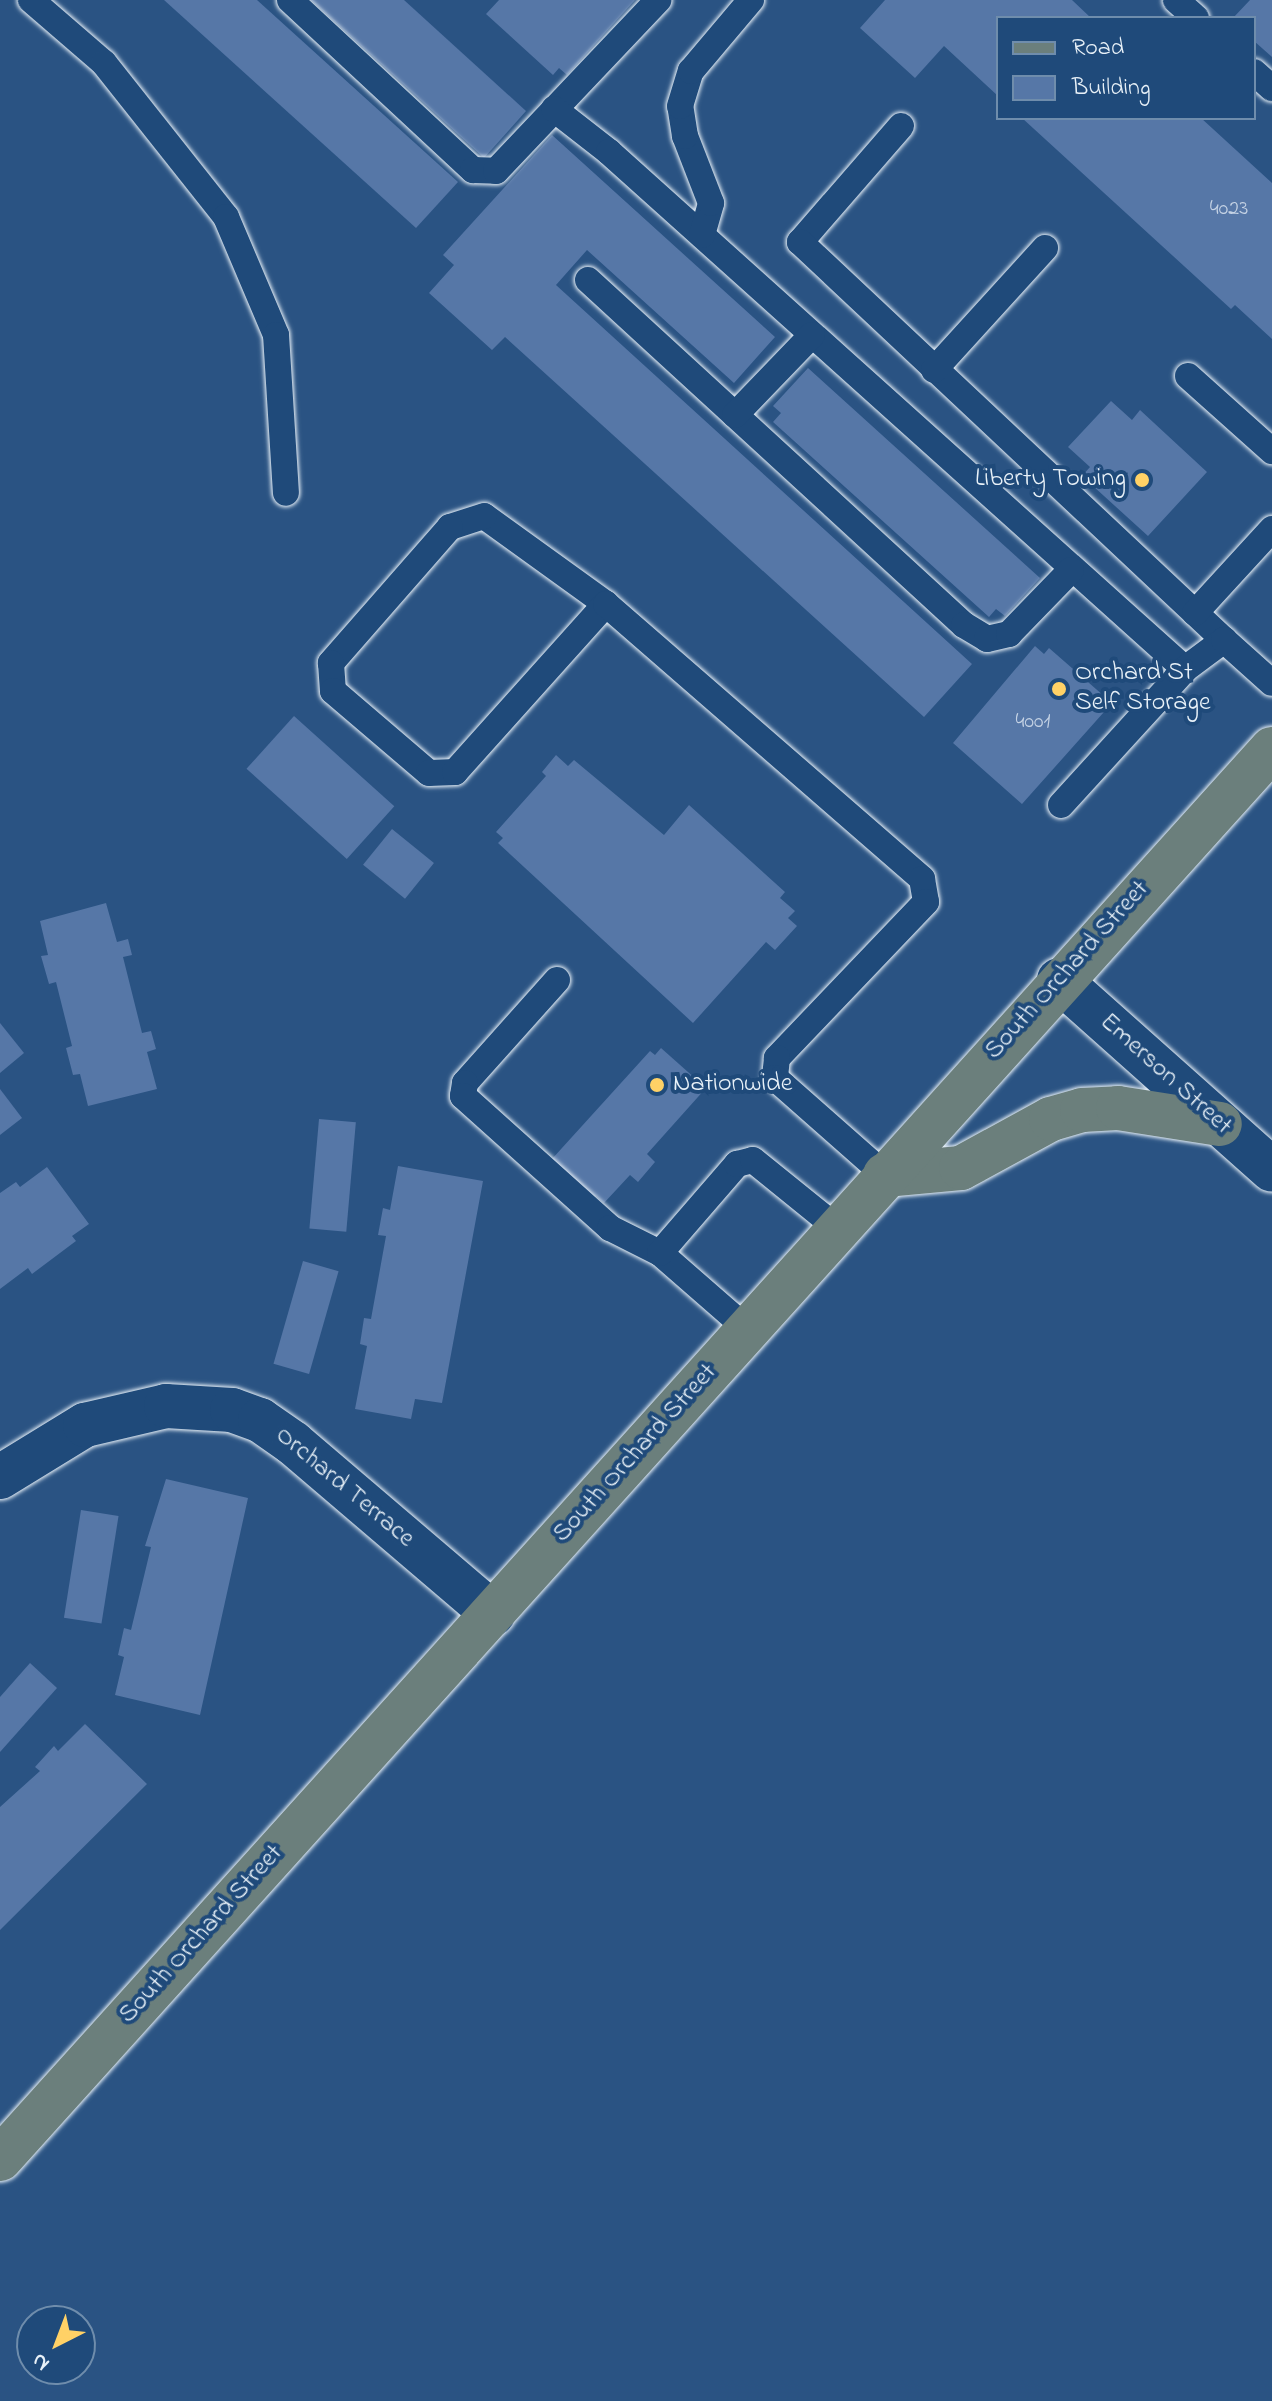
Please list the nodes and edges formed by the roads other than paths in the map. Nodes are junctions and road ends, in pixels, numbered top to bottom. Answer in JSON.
{"nodes":[{"id":1,"x":31,"y":0,"type":"edge"},
{"id":2,"x":290,"y":0,"type":"edge"},
{"id":3,"x":658,"y":0,"type":"edge"},
{"id":4,"x":751,"y":0,"type":"edge"},
{"id":5,"x":1256,"y":74,"type":"edge"},
{"id":6,"x":1272,"y":88,"type":"edge"},
{"id":7,"x":554,"y":109,"type":"junction"},
{"id":8,"x":901,"y":126,"type":"dead end"},
{"id":9,"x":702,"y":235,"type":"junction"},
{"id":10,"x":1045,"y":248,"type":"dead end"},
{"id":11,"x":588,"y":280,"type":"dead end"},
{"id":12,"x":812,"y":335,"type":"junction"},
{"id":13,"x":934,"y":370,"type":"junction"},
{"id":14,"x":1188,"y":376,"type":"dead end"},
{"id":15,"x":735,"y":415,"type":"junction"},
{"id":16,"x":1272,"y":451,"type":"edge"},
{"id":17,"x":286,"y":493,"type":"dead end"},
{"id":18,"x":1272,"y":529,"type":"edge"},
{"id":19,"x":1071,"y":570,"type":"junction"},
{"id":20,"x":606,"y":604,"type":"junction"},
{"id":21,"x":1195,"y":613,"type":"junction"},
{"id":22,"x":1224,"y":640,"type":"junction"},
{"id":23,"x":1185,"y":669,"type":"junction"},
{"id":24,"x":1272,"y":683,"type":"edge"},
{"id":25,"x":1272,"y":749,"type":"edge"},
{"id":26,"x":1061,"y":805,"type":"dead end"},
{"id":27,"x":557,"y":980,"type":"dead end"},
{"id":28,"x":1059,"y":980,"type":"junction"},
{"id":29,"x":1220,"y":1124,"type":"junction"},
{"id":30,"x":1272,"y":1170,"type":"edge"},
{"id":31,"x":885,"y":1175,"type":"junction"},
{"id":32,"x":837,"y":1228,"type":"junction"},
{"id":33,"x":660,"y":1253,"type":"junction"},
{"id":34,"x":747,"y":1329,"type":"junction"},
{"id":35,"x":2,"y":1471,"type":"edge"},
{"id":36,"x":493,"y":1614,"type":"junction"},
{"id":37,"x":0,"y":2159,"type":"edge"}],
"edges":[{"from":1,"to":17,"type":"lane"},
{"from":2,"to":7,"type":"lane"},
{"from":3,"to":7,"type":"lane"},
{"from":4,"to":9,"type":"lane"},
{"from":5,"to":6,"type":"lane"},
{"from":7,"to":9,"type":"lane"},
{"from":8,"to":13,"type":"lane"},
{"from":9,"to":12,"type":"lane"},
{"from":10,"to":13,"type":"lane"},
{"from":11,"to":15,"type":"lane"},
{"from":12,"to":15,"type":"lane"},
{"from":12,"to":19,"type":"lane"},
{"from":13,"to":21,"type":"lane"},
{"from":14,"to":16,"type":"lane"},
{"from":15,"to":19,"type":"lane"},
{"from":18,"to":21,"type":"lane"},
{"from":19,"to":23,"type":"lane"},
{"from":20,"to":20,"type":"lane"},
{"from":20,"to":31,"type":"lane"},
{"from":21,"to":22,"type":"lane"},
{"from":22,"to":23,"type":"lane"},
{"from":22,"to":24,"type":"lane"},
{"from":23,"to":26,"type":"lane"},
{"from":25,"to":28,"type":"main road","name":"South Orchard Street"},
{"from":27,"to":33,"type":"lane"},
{"from":28,"to":29,"type":"street","name":"Emerson Street"},
{"from":28,"to":31,"type":"main road","name":"South Orchard Street"},
{"from":29,"to":30,"type":"street","name":"Emerson Street"},
{"from":29,"to":31,"type":"main road"},
{"from":31,"to":32,"type":"main road","name":"South Orchard Street"},
{"from":32,"to":33,"type":"lane"},
{"from":32,"to":34,"type":"main road","name":"South Orchard Street"},
{"from":33,"to":34,"type":"lane"},
{"from":34,"to":36,"type":"main road","name":"South Orchard Street"},
{"from":35,"to":36,"type":"street","name":"Orchard Terrace"},
{"from":36,"to":37,"type":"main road","name":"South Orchard Street"}]}
